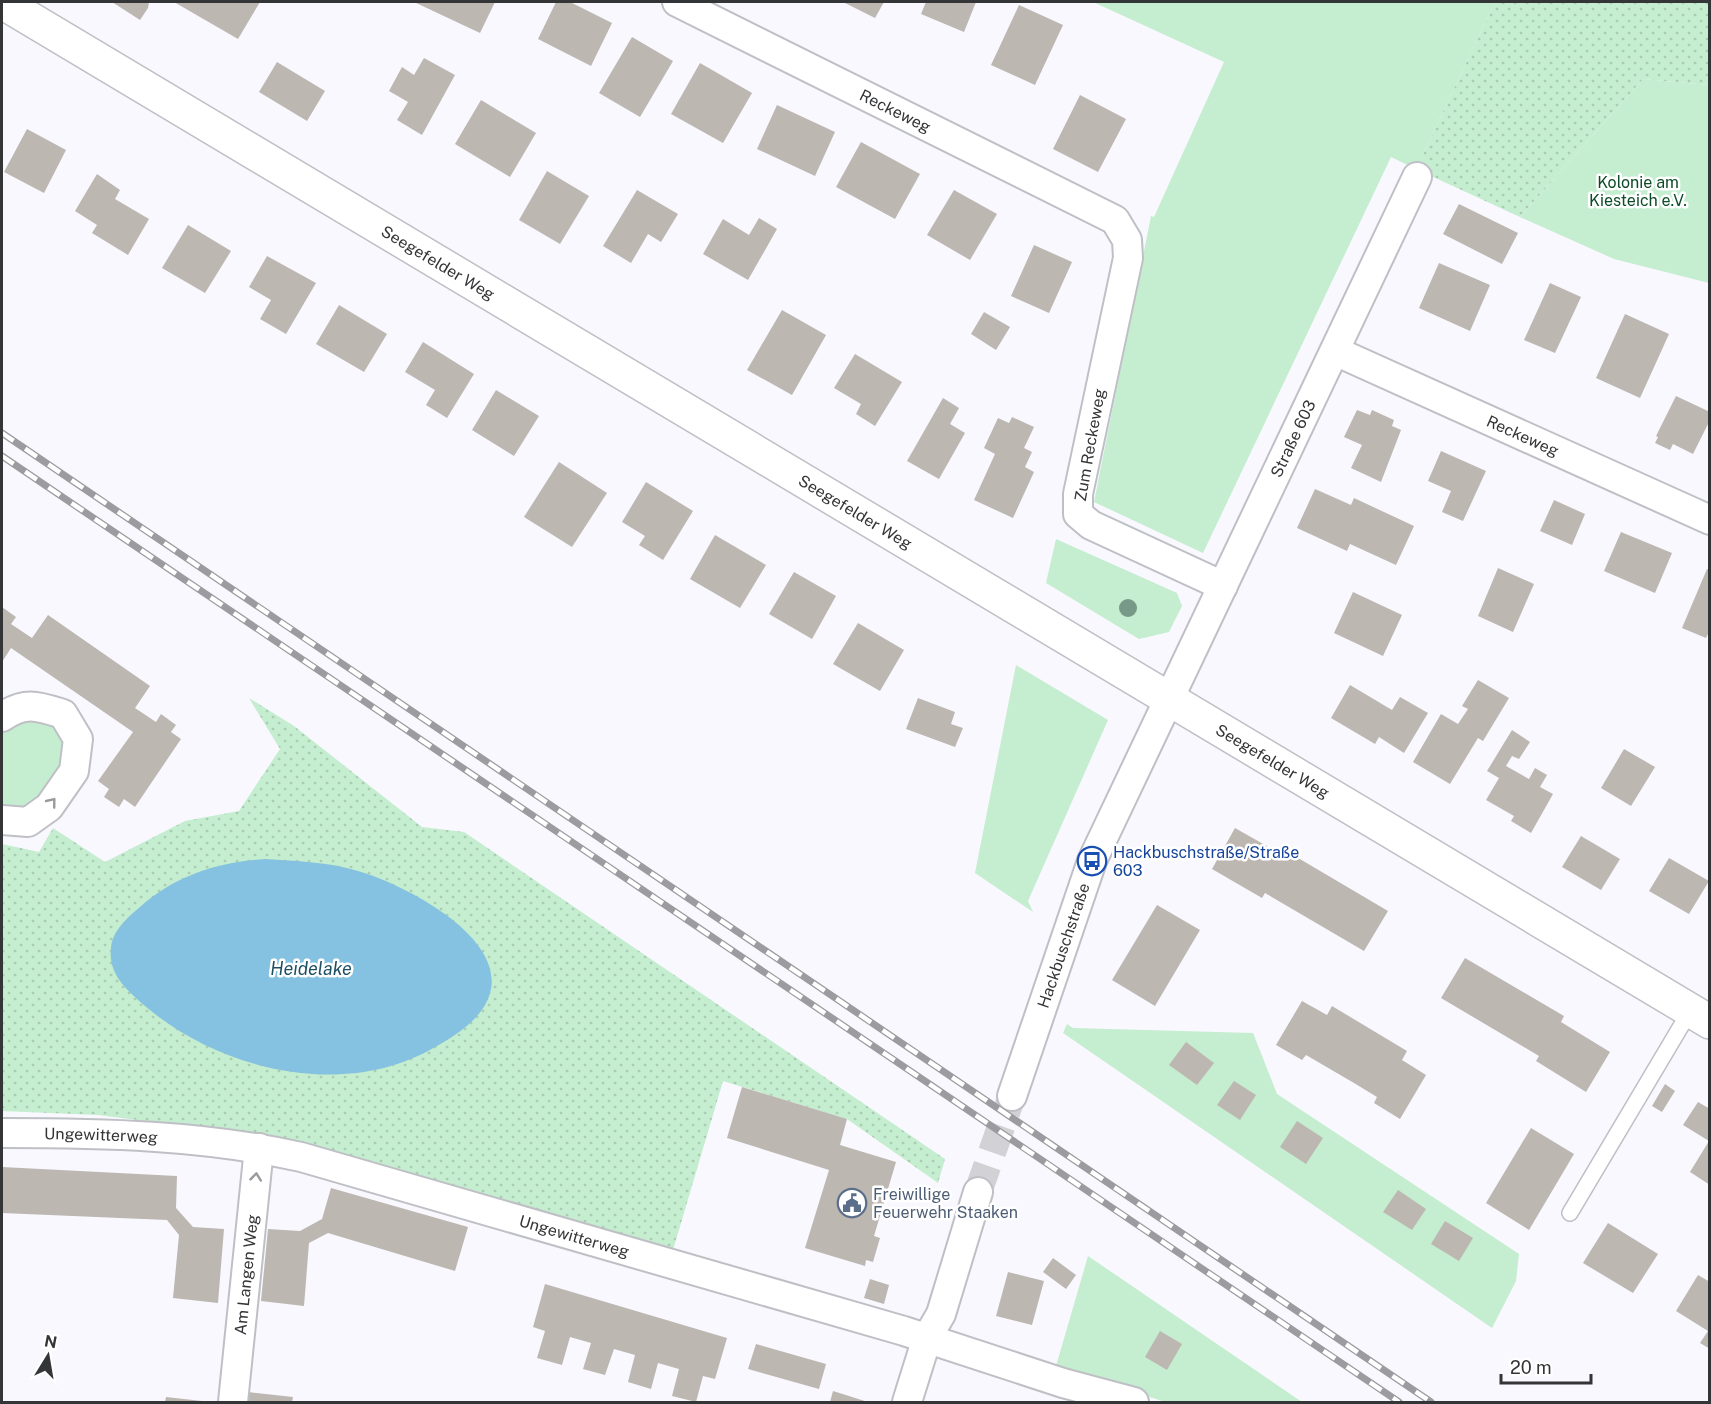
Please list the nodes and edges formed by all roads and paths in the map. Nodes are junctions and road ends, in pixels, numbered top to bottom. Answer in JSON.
{"nodes":[{"id":1,"x":2,"y":2,"type":"edge"},
{"id":2,"x":677,"y":2,"type":"edge"},
{"id":3,"x":1417,"y":177,"type":"dead end"},
{"id":4,"x":1115,"y":220,"type":"joint"},
{"id":5,"x":1335,"y":351,"type":"junction"},
{"id":6,"x":1710,"y":520,"type":"edge"},
{"id":7,"x":1223,"y":586,"type":"junction"},
{"id":8,"x":1168,"y":700,"type":"junction"},
{"id":9,"x":2,"y":717,"type":"edge"},
{"id":10,"x":2,"y":820,"type":"edge"},
{"id":11,"x":1700,"y":1016,"type":"edge"},
{"id":12,"x":1012,"y":1096,"type":"tunnel mouth"},
{"id":13,"x":2,"y":1133,"type":"edge"},
{"id":14,"x":259,"y":1148,"type":"junction"},
{"id":15,"x":978,"y":1192,"type":"tunnel mouth"},
{"id":16,"x":1570,"y":1213,"type":"dead end"},
{"id":17,"x":927,"y":1338,"type":"junction"},
{"id":18,"x":232,"y":1402,"type":"edge"},
{"id":19,"x":907,"y":1402,"type":"edge"},
{"id":20,"x":1134,"y":1402,"type":"edge"}],
"edges":[{"from":1,"to":8,"type":"street","name":"Seegefelder Weg"},
{"from":2,"to":4,"type":"street","name":"Reckeweg"},
{"from":3,"to":5,"type":"street","name":"Straße 603"},
{"from":4,"to":7,"type":"street","name":"Zum Reckeweg"},
{"from":5,"to":6,"type":"street","name":"Reckeweg"},
{"from":5,"to":7,"type":"street","name":"Straße 603"},
{"from":7,"to":8,"type":"street","name":"Straße 603"},
{"from":8,"to":11,"type":"street","name":"Seegefelder Weg"},
{"from":8,"to":12,"type":"street","name":"Hackbuschstraße"},
{"from":10,"to":9,"type":"street","one_way":true},
{"from":11,"to":16,"type":"lane"},
{"from":13,"to":14,"type":"street","name":"Ungewitterweg"},
{"from":14,"to":17,"type":"street","name":"Ungewitterweg"},
{"from":18,"to":14,"type":"street","name":"Am Langen Weg","one_way":true},
{"from":15,"to":17,"type":"street"},
{"from":17,"to":19,"type":"street"},
{"from":17,"to":20,"type":"street","name":"Ungewitterweg"}]}
